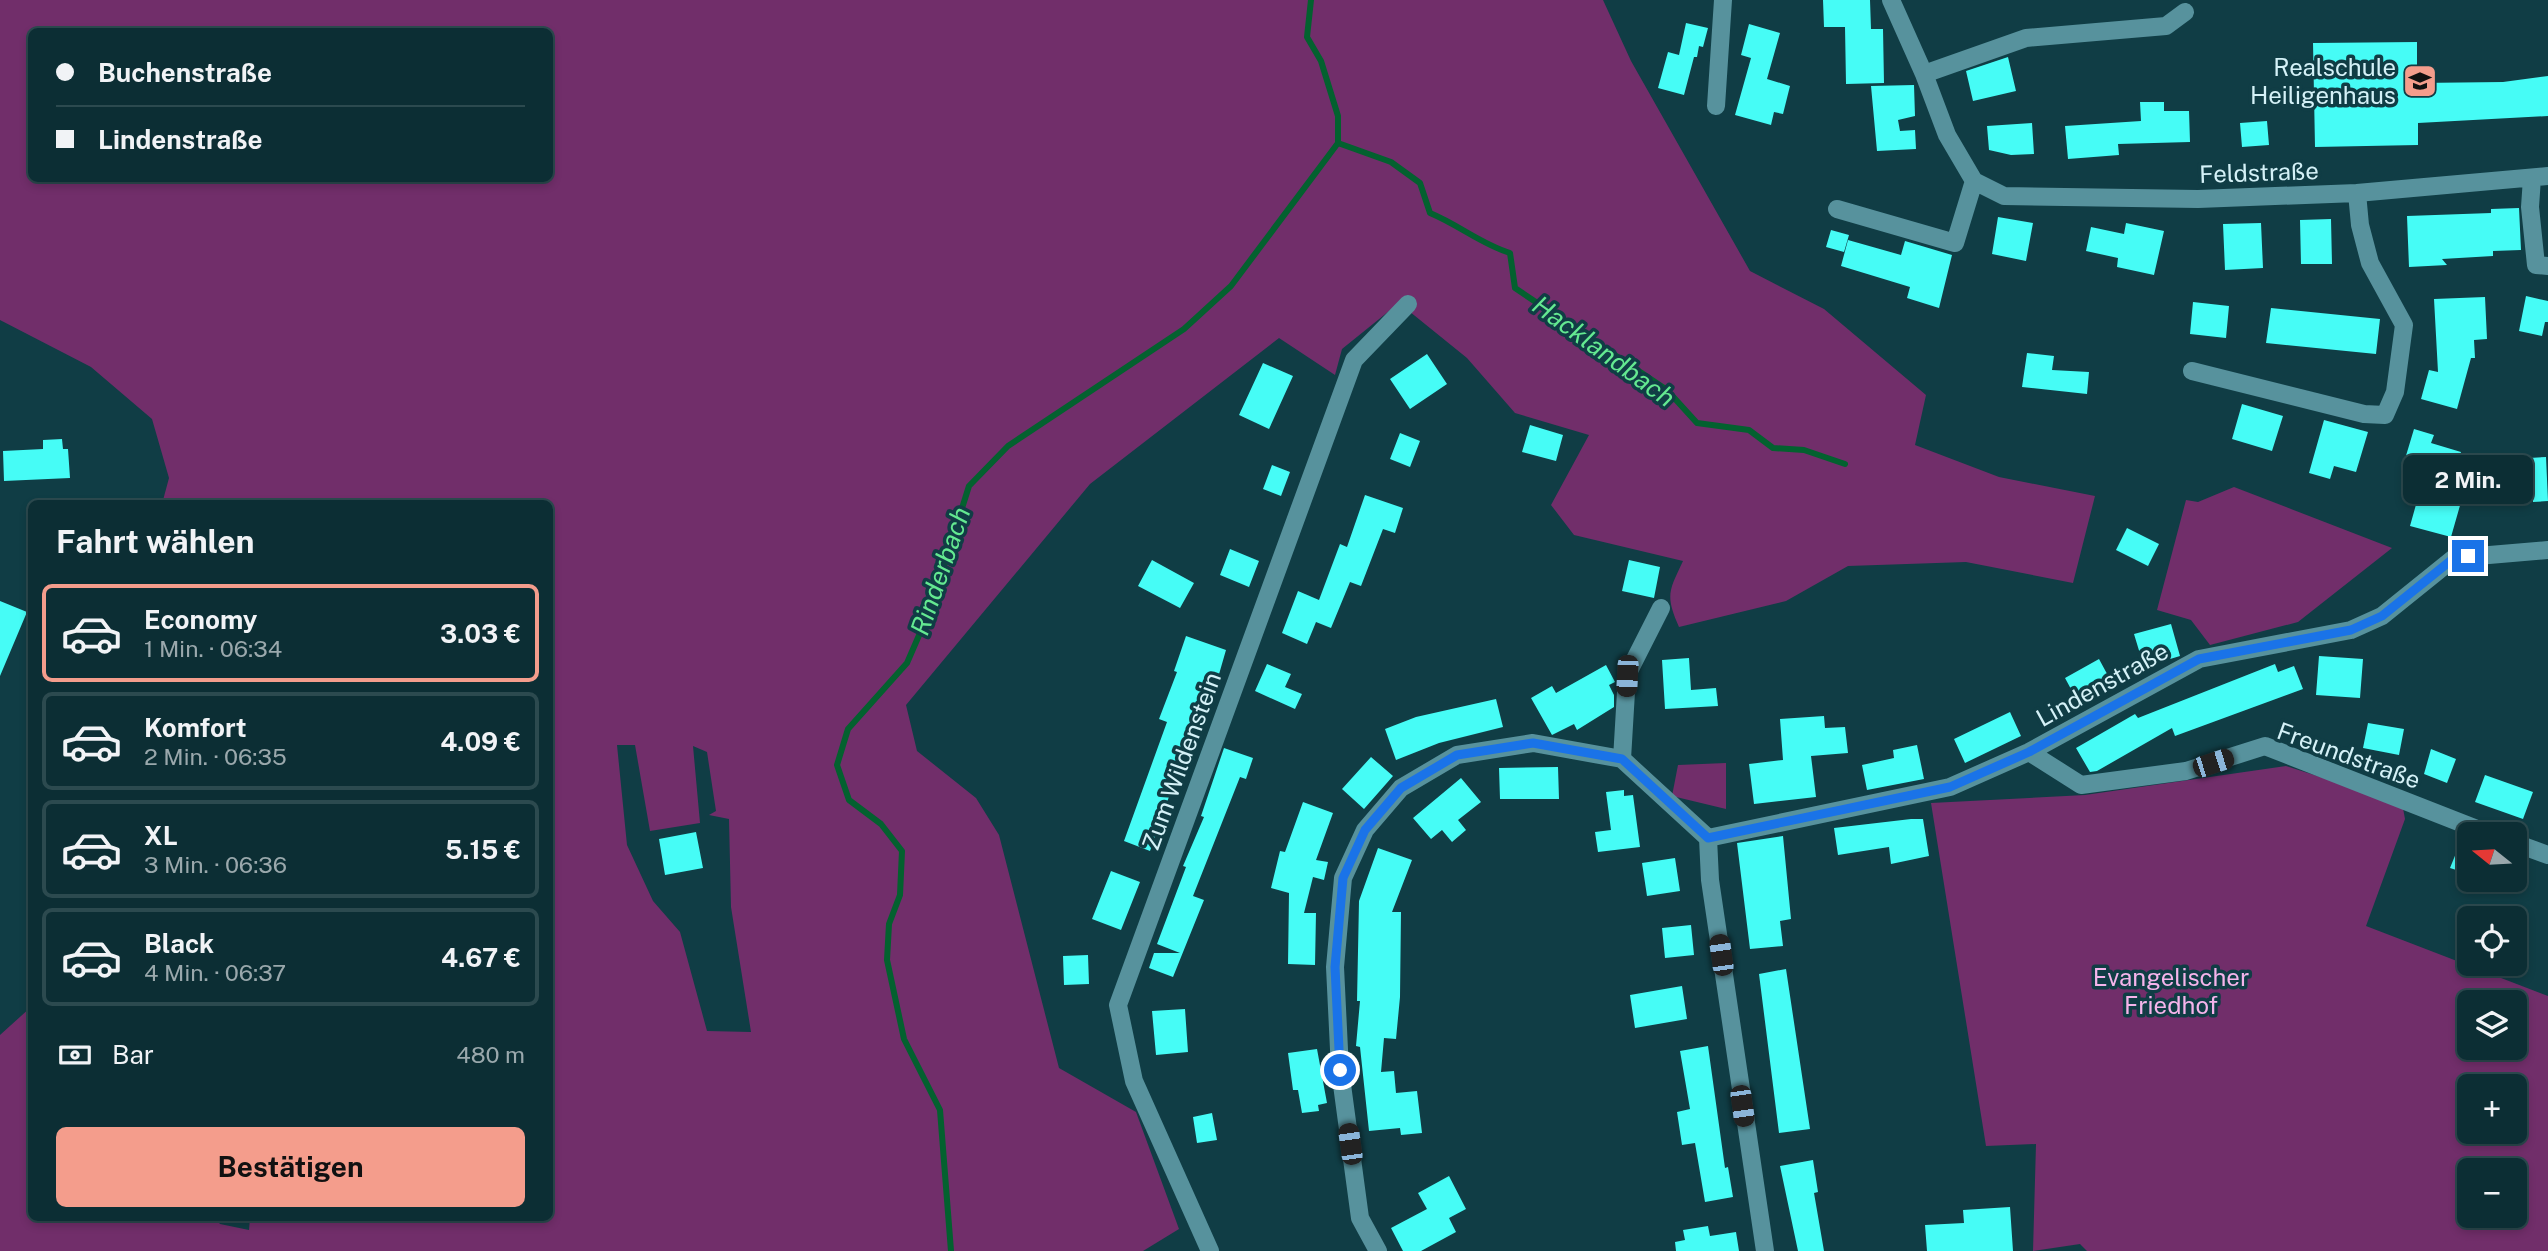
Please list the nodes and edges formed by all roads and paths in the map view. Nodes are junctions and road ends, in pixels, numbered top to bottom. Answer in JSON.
{"nodes":[{"id":1,"x":1723,"y":0,"type":"edge"},
{"id":2,"x":1891,"y":0,"type":"edge"},
{"id":3,"x":2185,"y":12,"type":"dead end"},
{"id":4,"x":1924,"y":74,"type":"junction"},
{"id":5,"x":1716,"y":106,"type":"dead end"},
{"id":6,"x":2540,"y":177,"type":"edge"},
{"id":7,"x":1974,"y":181,"type":"junction"},
{"id":8,"x":2357,"y":193,"type":"junction"},
{"id":9,"x":1837,"y":209,"type":"dead end"},
{"id":10,"x":2548,"y":266,"type":"edge"},
{"id":11,"x":1408,"y":304,"type":"dead end"},
{"id":12,"x":2192,"y":371,"type":"dead end"},
{"id":13,"x":2548,"y":550,"type":"edge"},
{"id":14,"x":1661,"y":608,"type":"dead end"},
{"id":15,"x":2029,"y":752,"type":"junction"},
{"id":16,"x":1622,"y":759,"type":"junction"},
{"id":17,"x":2459,"y":822,"type":"edge"},
{"id":18,"x":1708,"y":838,"type":"junction"},
{"id":19,"x":2527,"y":847,"type":"edge"},
{"id":20,"x":2548,"y":855,"type":"edge"},
{"id":21,"x":1210,"y":1251,"type":"edge"},
{"id":22,"x":1378,"y":1251,"type":"edge"},
{"id":23,"x":1765,"y":1251,"type":"edge"}],
"edges":[{"from":1,"to":5,"type":"street"},
{"from":2,"to":4,"type":"street"},
{"from":3,"to":4,"type":"street"},
{"from":4,"to":7,"type":"street"},
{"from":6,"to":8,"type":"street","name":"Feldstraße"},
{"from":6,"to":10,"type":"street"},
{"from":7,"to":8,"type":"street","name":"Feldstraße"},
{"from":7,"to":9,"type":"street"},
{"from":8,"to":12,"type":"street"},
{"from":11,"to":21,"type":"street","name":"Zum Wildenstein"},
{"from":13,"to":15,"type":"street","name":"Lindenstraße"},
{"from":14,"to":16,"type":"street"},
{"from":15,"to":17,"type":"street","name":"Freundstraße"},
{"from":15,"to":18,"type":"street","name":"Lindenstraße"},
{"from":16,"to":18,"type":"street"},
{"from":16,"to":22,"type":"street"},
{"from":18,"to":23,"type":"street"},
{"from":19,"to":20,"type":"street"}]}
